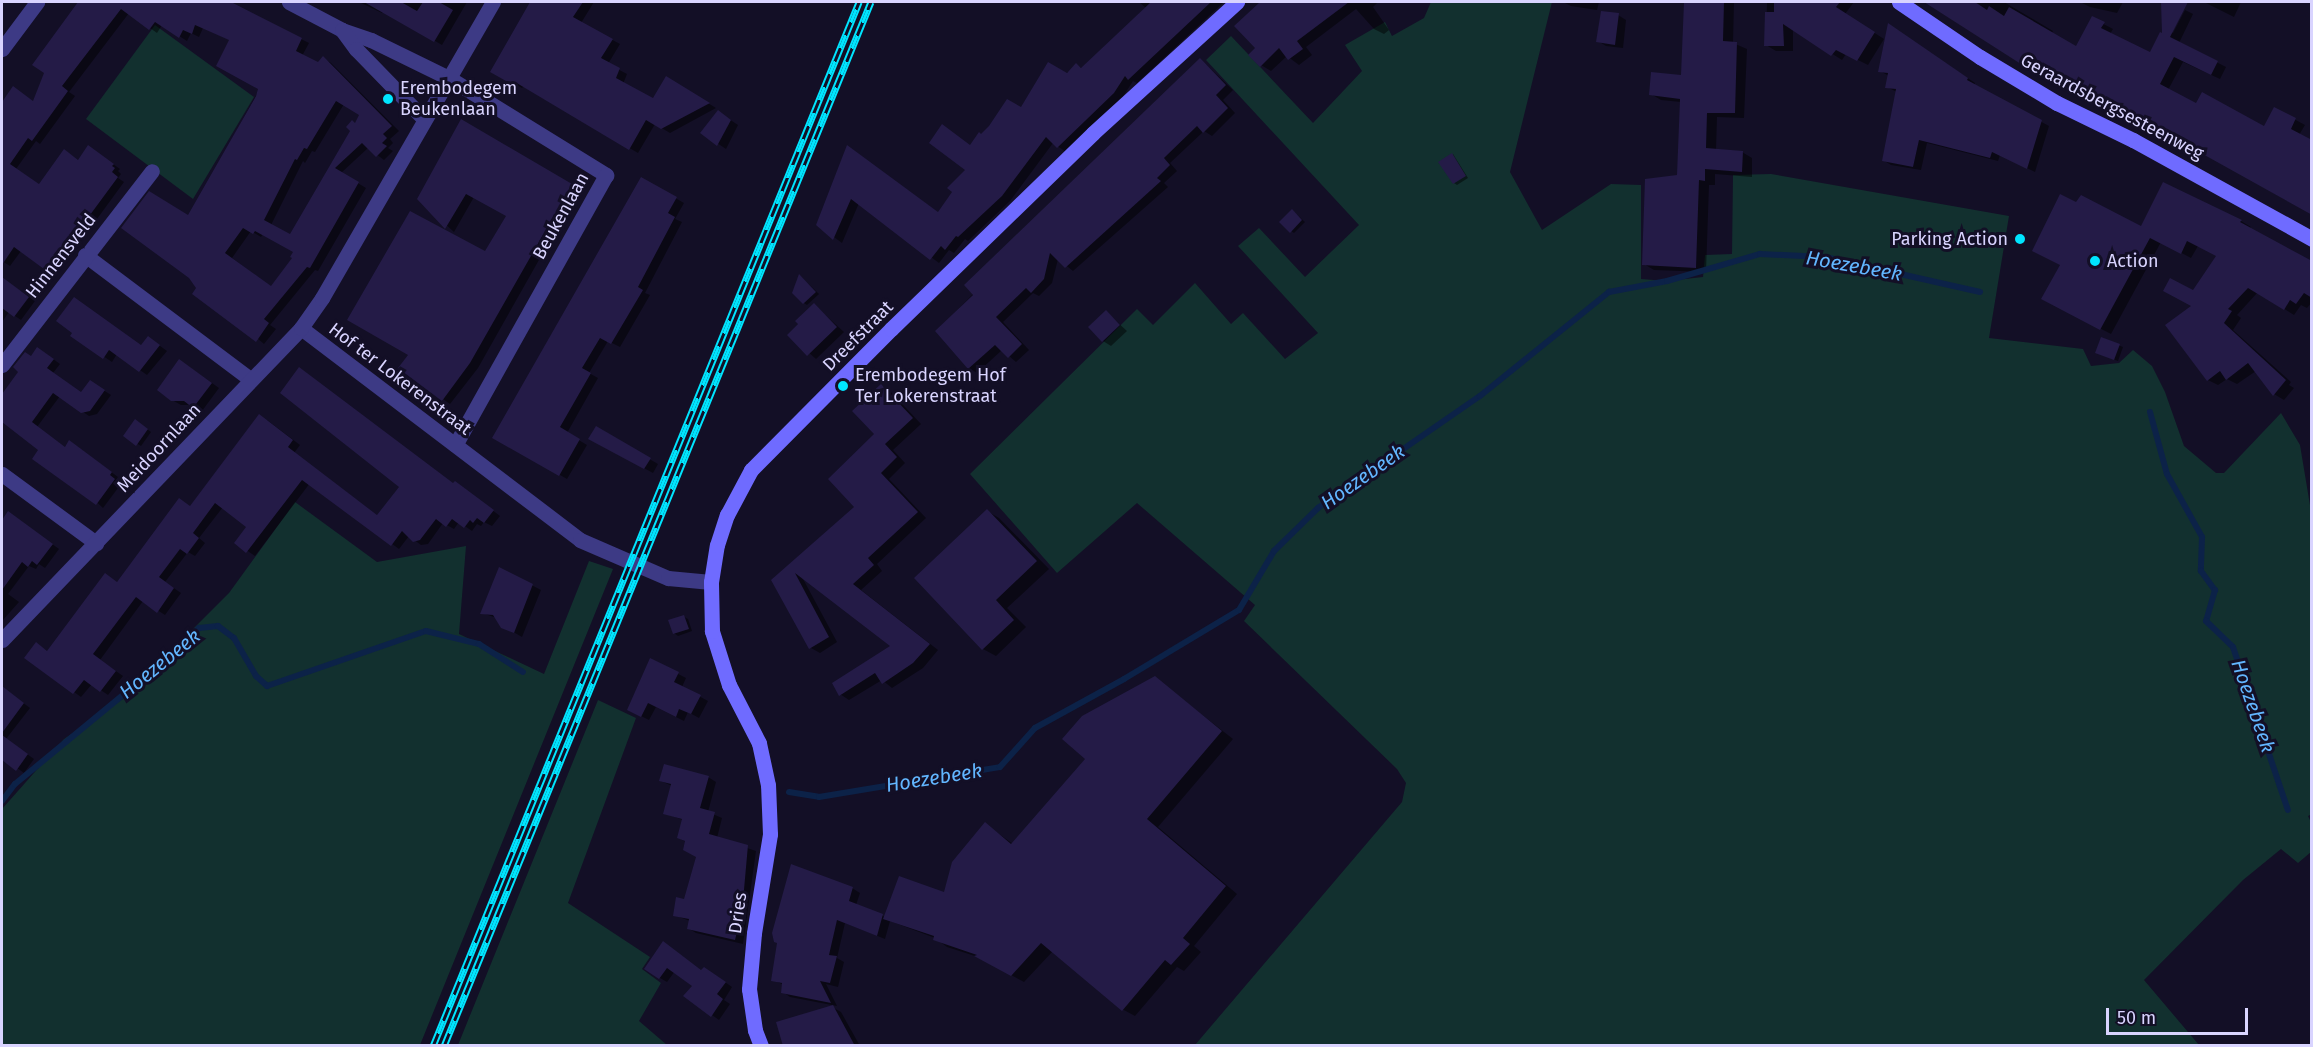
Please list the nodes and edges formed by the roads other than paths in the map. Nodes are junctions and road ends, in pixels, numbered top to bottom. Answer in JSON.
{"nodes":[{"id":1,"x":37,"y":2,"type":"edge"},
{"id":2,"x":289,"y":2,"type":"edge"},
{"id":3,"x":493,"y":2,"type":"edge"},
{"id":4,"x":1237,"y":2,"type":"edge"},
{"id":5,"x":1899,"y":2,"type":"edge"},
{"id":6,"x":342,"y":30,"type":"junction"},
{"id":7,"x":2,"y":49,"type":"edge"},
{"id":8,"x":449,"y":78,"type":"junction"},
{"id":9,"x":424,"y":119,"type":"junction"},
{"id":10,"x":152,"y":171,"type":"dead end"},
{"id":11,"x":2312,"y":239,"type":"edge"},
{"id":12,"x":85,"y":255,"type":"junction"},
{"id":13,"x":301,"y":328,"type":"junction"},
{"id":14,"x":2,"y":365,"type":"edge"},
{"id":15,"x":250,"y":379,"type":"junction"},
{"id":16,"x":455,"y":445,"type":"junction"},
{"id":17,"x":2,"y":474,"type":"edge"},
{"id":18,"x":96,"y":543,"type":"junction"},
{"id":19,"x":711,"y":582,"type":"junction"},
{"id":20,"x":2,"y":640,"type":"edge"},
{"id":21,"x":768,"y":785,"type":"joint"},
{"id":22,"x":761,"y":1046,"type":"edge"}],
"edges":[{"from":1,"to":7,"type":"street"},
{"from":2,"to":6,"type":"street","name":"Beukenlaan"},
{"from":3,"to":8,"type":"street","name":"Hof ter Lokerenstraat"},
{"from":4,"to":19,"type":"street","name":"Dreefstraat"},
{"from":5,"to":11,"type":"street","name":"Geraardsbergsesteenweg"},
{"from":6,"to":8,"type":"street","name":"Beukenlaan"},
{"from":6,"to":9,"type":"street","name":"Beukenlaan"},
{"from":8,"to":9,"type":"street","name":"Hof ter Lokerenstraat"},
{"from":8,"to":16,"type":"street","name":"Beukenlaan"},
{"from":9,"to":13,"type":"street","name":"Hof ter Lokerenstraat"},
{"from":10,"to":12,"type":"street","name":"Hinnensveld"},
{"from":12,"to":14,"type":"street","name":"Hinnensveld"},
{"from":12,"to":15,"type":"street"},
{"from":13,"to":15,"type":"street","name":"Meidoornlaan"},
{"from":13,"to":16,"type":"street","name":"Hof ter Lokerenstraat"},
{"from":15,"to":18,"type":"street","name":"Meidoornlaan"},
{"from":16,"to":19,"type":"street","name":"Hof ter Lokerenstraat"},
{"from":17,"to":18,"type":"street"},
{"from":18,"to":20,"type":"street","name":"Meidoornlaan"},
{"from":19,"to":21,"type":"street","name":"Dreefstraat"},
{"from":21,"to":22,"type":"street","name":"Dries"}]}
